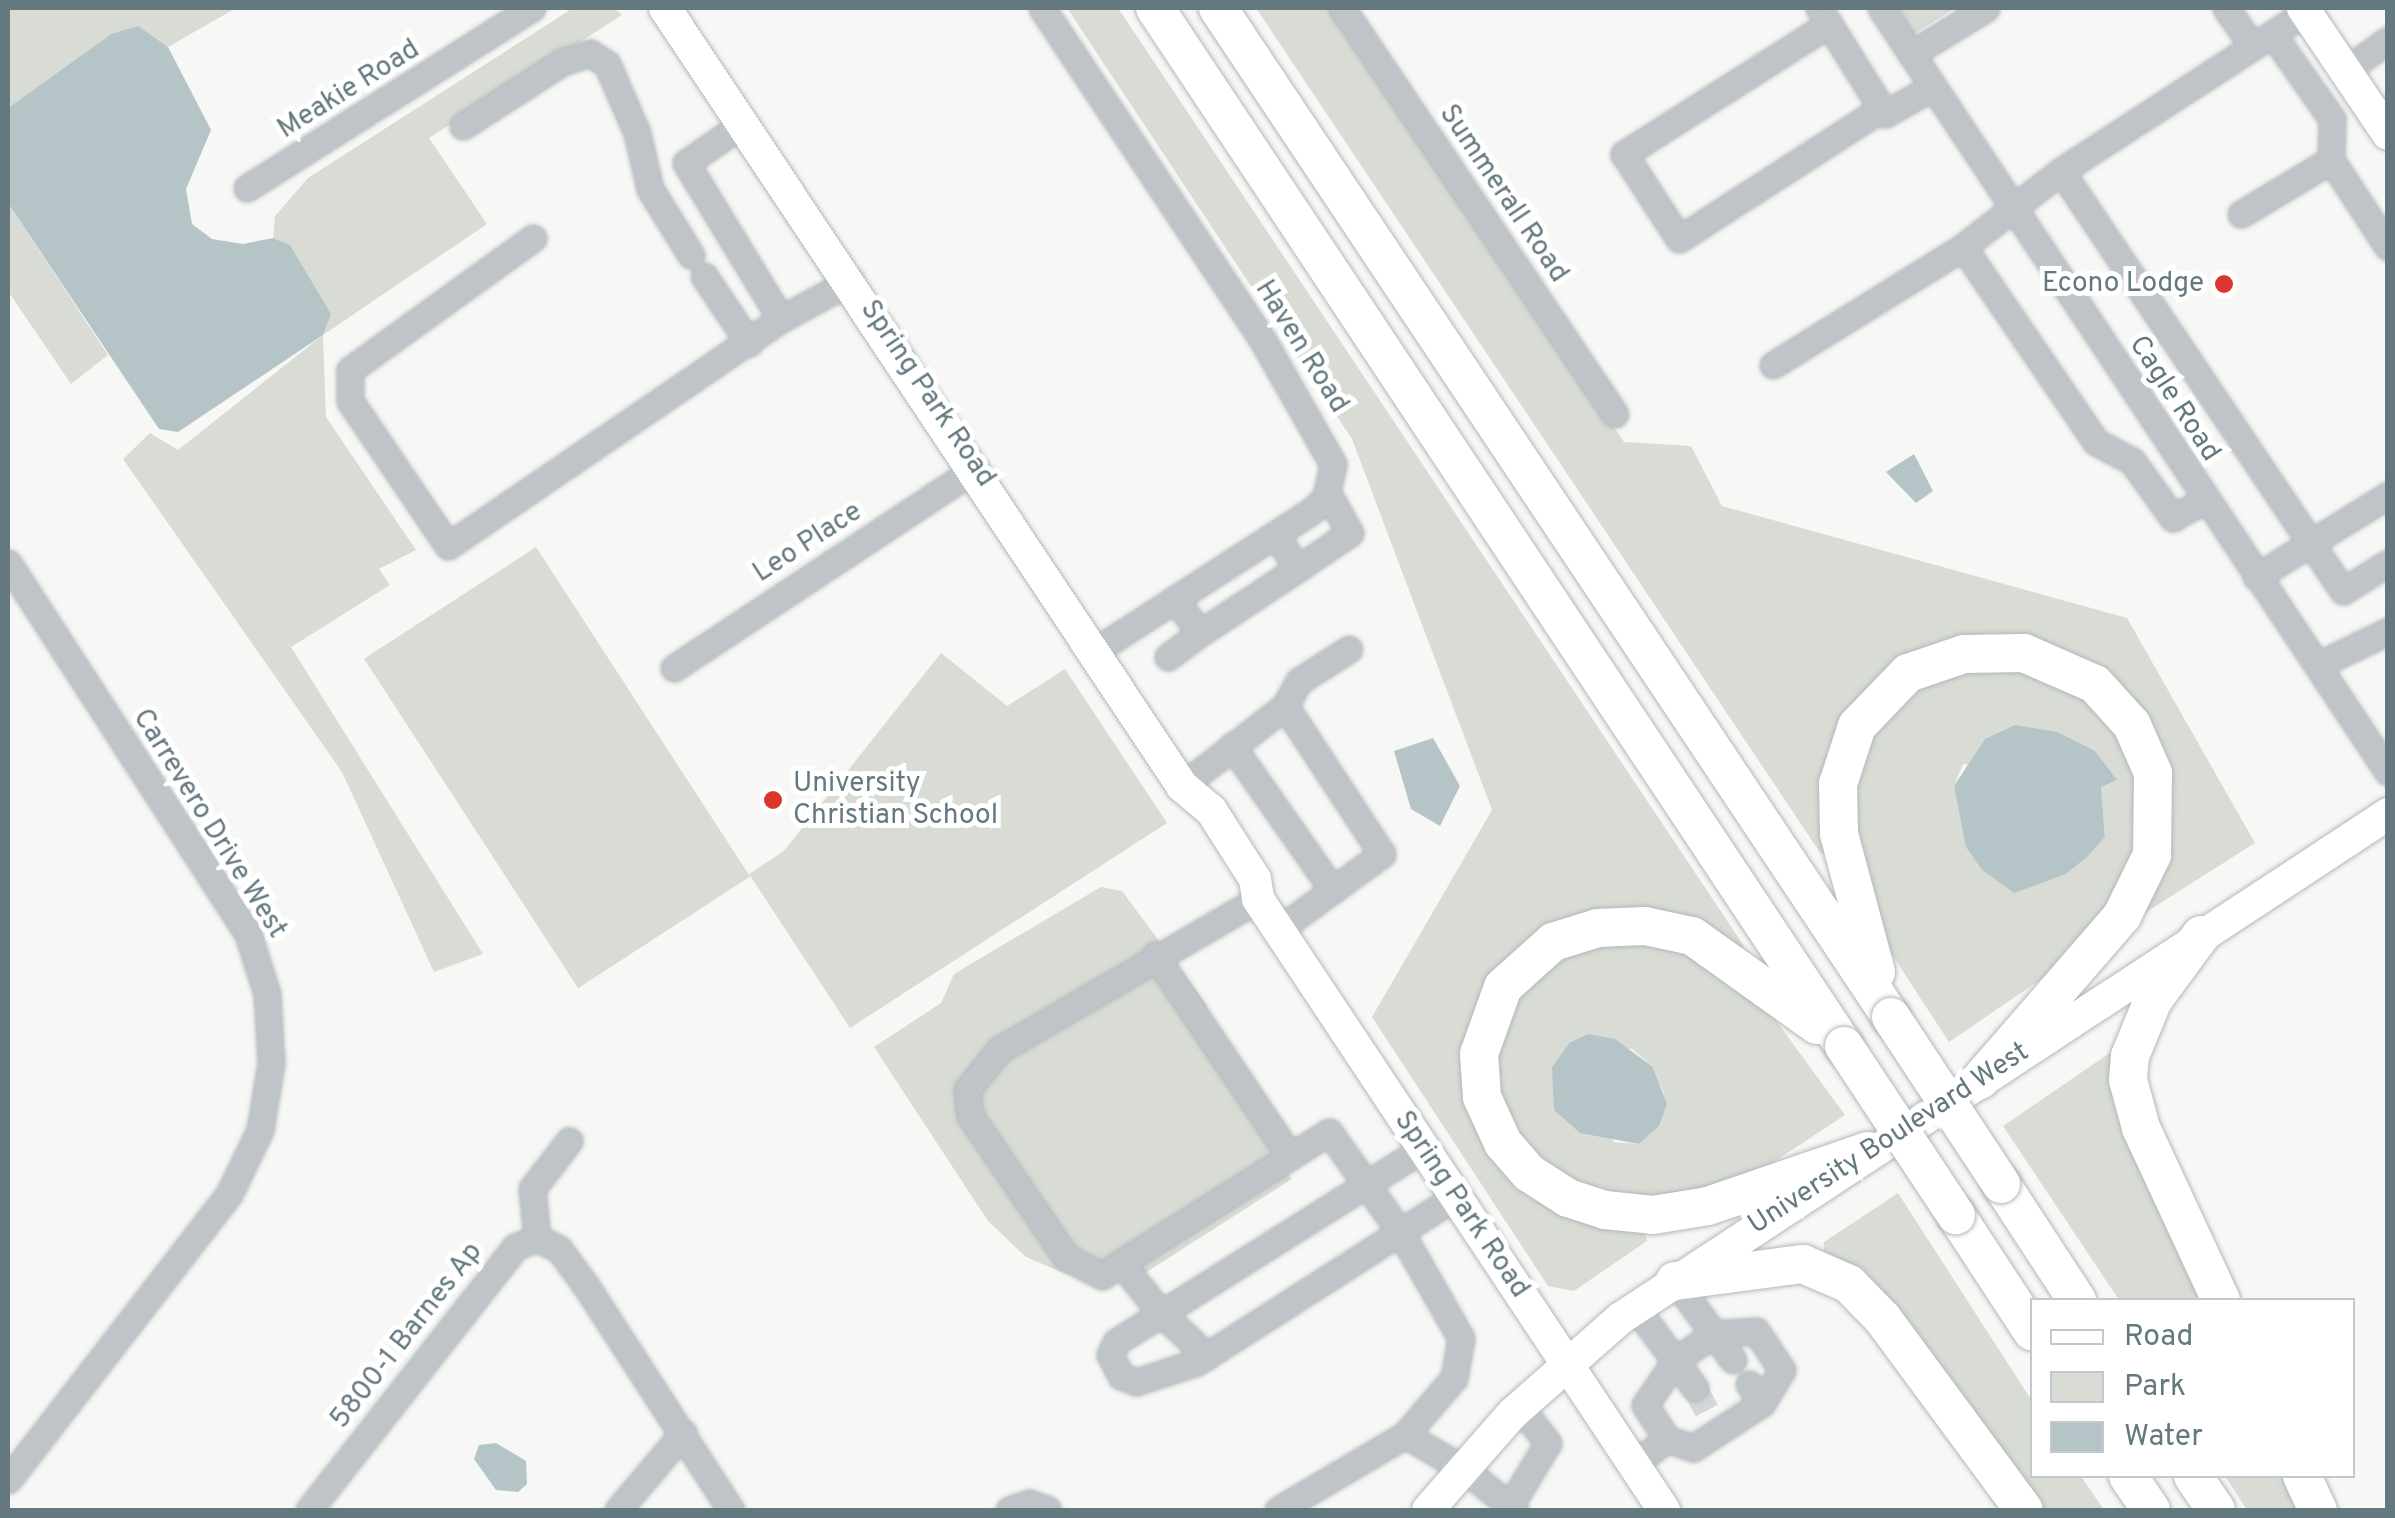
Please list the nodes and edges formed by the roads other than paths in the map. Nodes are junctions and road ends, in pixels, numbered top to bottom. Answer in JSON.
{"nodes":[{"id":1,"x":532,"y":8,"type":"edge"},
{"id":2,"x":665,"y":8,"type":"edge"},
{"id":3,"x":1042,"y":8,"type":"edge"},
{"id":4,"x":1156,"y":8,"type":"edge"},
{"id":5,"x":1218,"y":8,"type":"edge"},
{"id":6,"x":1342,"y":8,"type":"edge"},
{"id":7,"x":1881,"y":8,"type":"edge"},
{"id":8,"x":1986,"y":8,"type":"edge"},
{"id":9,"x":2226,"y":8,"type":"edge"},
{"id":10,"x":2307,"y":9,"type":"edge"},
{"id":11,"x":1824,"y":16,"type":"edge"},
{"id":12,"x":2388,"y":40,"type":"edge"},
{"id":13,"x":2263,"y":41,"type":"junction"},
{"id":14,"x":1911,"y":54,"type":"junction"},
{"id":15,"x":2345,"y":71,"type":"junction"},
{"id":16,"x":1933,"y":87,"type":"junction"},
{"id":17,"x":1882,"y":108,"type":"junction"},
{"id":18,"x":744,"y":124,"type":"junction"},
{"id":19,"x":463,"y":126,"type":"dead end"},
{"id":20,"x":2388,"y":134,"type":"edge"},
{"id":21,"x":2331,"y":160,"type":"junction"},
{"id":22,"x":686,"y":163,"type":"junction"},
{"id":23,"x":2061,"y":172,"type":"junction"},
{"id":24,"x":247,"y":188,"type":"dead end"},
{"id":25,"x":650,"y":189,"type":"junction"},
{"id":26,"x":2013,"y":208,"type":"junction"},
{"id":27,"x":2242,"y":214,"type":"dead end"},
{"id":28,"x":533,"y":238,"type":"dead end"},
{"id":29,"x":2388,"y":246,"type":"edge"},
{"id":30,"x":1963,"y":247,"type":"junction"},
{"id":31,"x":851,"y":281,"type":"junction"},
{"id":32,"x":781,"y":320,"type":"junction"},
{"id":33,"x":748,"y":343,"type":"junction"},
{"id":34,"x":1774,"y":365,"type":"dead end"},
{"id":35,"x":1615,"y":414,"type":"dead end"},
{"id":36,"x":976,"y":468,"type":"junction"},
{"id":37,"x":1327,"y":492,"type":"junction"},
{"id":38,"x":2388,"y":494,"type":"edge"},
{"id":39,"x":2205,"y":500,"type":"junction"},
{"id":40,"x":1276,"y":534,"type":"junction"},
{"id":41,"x":2310,"y":543,"type":"junction"},
{"id":42,"x":8,"y":563,"type":"edge"},
{"id":43,"x":2388,"y":563,"type":"edge"},
{"id":44,"x":1297,"y":569,"type":"junction"},
{"id":45,"x":2256,"y":576,"type":"junction"},
{"id":46,"x":1175,"y":599,"type":"junction"},
{"id":47,"x":2388,"y":631,"type":"edge"},
{"id":48,"x":1200,"y":632,"type":"junction"},
{"id":49,"x":1349,"y":649,"type":"dead end"},
{"id":50,"x":1097,"y":650,"type":"junction"},
{"id":51,"x":1168,"y":657,"type":"dead end"},
{"id":52,"x":2318,"y":665,"type":"junction"},
{"id":53,"x":674,"y":668,"type":"dead end"},
{"id":54,"x":1285,"y":706,"type":"junction"},
{"id":55,"x":1232,"y":746,"type":"junction"},
{"id":56,"x":2388,"y":772,"type":"edge"},
{"id":57,"x":1182,"y":786,"type":"junction"},
{"id":58,"x":2388,"y":814,"type":"edge"},
{"id":59,"x":1332,"y":890,"type":"junction"},
{"id":60,"x":1258,"y":899,"type":"junction"},
{"id":61,"x":1278,"y":930,"type":"junction"},
{"id":62,"x":2201,"y":935,"type":"junction"},
{"id":63,"x":1156,"y":956,"type":"junction"},
{"id":64,"x":1891,"y":1018,"type":"junction"},
{"id":65,"x":1844,"y":1046,"type":"junction"},
{"id":66,"x":1980,"y":1080,"type":"junction"},
{"id":67,"x":569,"y":1141,"type":"dead end"},
{"id":68,"x":1424,"y":1148,"type":"junction"},
{"id":69,"x":1868,"y":1151,"type":"junction"},
{"id":70,"x":1290,"y":1156,"type":"junction"},
{"id":71,"x":1365,"y":1183,"type":"junction"},
{"id":72,"x":1457,"y":1196,"type":"junction"},
{"id":73,"x":1401,"y":1233,"type":"junction"},
{"id":74,"x":538,"y":1238,"type":"junction"},
{"id":75,"x":1121,"y":1263,"type":"junction"},
{"id":76,"x":1675,"y":1281,"type":"junction"},
{"id":77,"x":2077,"y":1298,"type":"edge"},
{"id":78,"x":2220,"y":1298,"type":"edge"},
{"id":79,"x":1636,"y":1308,"type":"junction"},
{"id":80,"x":1160,"y":1312,"type":"junction"},
{"id":81,"x":2030,"y":1328,"type":"edge"},
{"id":82,"x":1714,"y":1334,"type":"junction"},
{"id":83,"x":1207,"y":1356,"type":"junction"},
{"id":84,"x":1732,"y":1360,"type":"dead end"},
{"id":85,"x":1675,"y":1361,"type":"junction"},
{"id":86,"x":1566,"y":1362,"type":"junction"},
{"id":87,"x":1694,"y":1388,"type":"tunnel mouth"},
{"id":88,"x":1520,"y":1407,"type":"junction"},
{"id":89,"x":683,"y":1434,"type":"junction"},
{"id":90,"x":1405,"y":1436,"type":"junction"},
{"id":91,"x":1667,"y":1439,"type":"junction"},
{"id":92,"x":1634,"y":1464,"type":"junction"},
{"id":93,"x":1464,"y":1469,"type":"junction"},
{"id":94,"x":2129,"y":1478,"type":"edge"},
{"id":95,"x":2194,"y":1478,"type":"edge"},
{"id":96,"x":2303,"y":1478,"type":"edge"},
{"id":97,"x":8,"y":1480,"type":"edge"},
{"id":98,"x":1513,"y":1507,"type":"edge"},
{"id":99,"x":1660,"y":1508,"type":"edge"},
{"id":100,"x":309,"y":1510,"type":"edge"},
{"id":101,"x":618,"y":1510,"type":"edge"},
{"id":102,"x":731,"y":1510,"type":"edge"},
{"id":103,"x":1010,"y":1510,"type":"edge"},
{"id":104,"x":1048,"y":1510,"type":"edge"},
{"id":105,"x":1280,"y":1510,"type":"edge"},
{"id":106,"x":1428,"y":1510,"type":"edge"},
{"id":107,"x":2024,"y":1510,"type":"edge"},
{"id":108,"x":2151,"y":1510,"type":"edge"},
{"id":109,"x":2216,"y":1510,"type":"edge"},
{"id":110,"x":2318,"y":1510,"type":"edge"}],
"edges":[{"from":1,"to":24,"type":"street","name":"Meakie Road"},
{"from":2,"to":18,"type":"main road","name":"Spring Park Road"},
{"from":3,"to":37,"type":"street","name":"Haven Road"},
{"from":4,"to":65,"type":"highway"},
{"from":5,"to":64,"type":"highway"},
{"from":6,"to":35,"type":"street","name":"Summerall Road"},
{"from":7,"to":14,"type":"street","name":"Cagle Road"},
{"from":8,"to":14,"type":"street"},
{"from":9,"to":13,"type":"street"},
{"from":10,"to":13,"type":"street"},
{"from":10,"to":15,"type":"main road"},
{"from":11,"to":17,"type":"street"},
{"from":11,"to":17,"type":"street"},
{"from":12,"to":15,"type":"street"},
{"from":13,"to":21,"type":"street"},
{"from":13,"to":23,"type":"street"},
{"from":14,"to":16,"type":"street","name":"Cagle Road"},
{"from":15,"to":20,"type":"main road"},
{"from":16,"to":17,"type":"street"},
{"from":16,"to":26,"type":"street","name":"Cagle Road"},
{"from":18,"to":22,"type":"street"},
{"from":18,"to":31,"type":"main road","name":"Spring Park Road"},
{"from":19,"to":25,"type":"street"},
{"from":21,"to":27,"type":"street"},
{"from":21,"to":29,"type":"street"},
{"from":22,"to":25,"type":"street"},
{"from":22,"to":32,"type":"street"},
{"from":23,"to":26,"type":"street"},
{"from":23,"to":41,"type":"street"},
{"from":25,"to":33,"type":"street"},
{"from":26,"to":30,"type":"street"},
{"from":26,"to":39,"type":"street","name":"Cagle Road"},
{"from":28,"to":33,"type":"street"},
{"from":30,"to":34,"type":"street"},
{"from":30,"to":39,"type":"street"},
{"from":31,"to":32,"type":"street"},
{"from":31,"to":36,"type":"main road","name":"Spring Park Road"},
{"from":32,"to":33,"type":"street"},
{"from":36,"to":50,"type":"main road","name":"Spring Park Road"},
{"from":36,"to":53,"type":"street","name":"Leo Place"},
{"from":37,"to":40,"type":"street"},
{"from":37,"to":44,"type":"street"},
{"from":38,"to":41,"type":"street"},
{"from":39,"to":45,"type":"street","name":"Cagle Road"},
{"from":40,"to":44,"type":"street"},
{"from":40,"to":46,"type":"street"},
{"from":41,"to":43,"type":"street"},
{"from":41,"to":45,"type":"street"},
{"from":42,"to":97,"type":"street","name":"Carrevero Drive West"},
{"from":44,"to":48,"type":"street"},
{"from":45,"to":52,"type":"street","name":"Cagle Road"},
{"from":46,"to":48,"type":"street"},
{"from":46,"to":50,"type":"street"},
{"from":47,"to":52,"type":"street"},
{"from":48,"to":51,"type":"street"},
{"from":49,"to":54,"type":"street"},
{"from":50,"to":57,"type":"main road","name":"Spring Park Road"},
{"from":52,"to":56,"type":"street","name":"Cagle Road"},
{"from":54,"to":55,"type":"street"},
{"from":54,"to":59,"type":"street"},
{"from":55,"to":57,"type":"street"},
{"from":55,"to":59,"type":"street"},
{"from":57,"to":60,"type":"main road","name":"Spring Park Road"},
{"from":58,"to":62,"type":"main road","name":"University Boulevard West"},
{"from":59,"to":61,"type":"street"},
{"from":60,"to":61,"type":"main road","name":"Spring Park Road"},
{"from":60,"to":63,"type":"street"},
{"from":61,"to":68,"type":"main road","name":"Spring Park Road"},
{"from":62,"to":66,"type":"main road","name":"University Boulevard West"},
{"from":62,"to":78,"type":"highway"},
{"from":63,"to":70,"type":"street"},
{"from":63,"to":75,"type":"street"},
{"from":64,"to":66,"type":"highway"},
{"from":64,"to":77,"type":"highway","bridge":true},
{"from":65,"to":69,"type":"highway"},
{"from":65,"to":81,"type":"highway","bridge":true},
{"from":66,"to":69,"type":"main road","name":"University Boulevard West"},
{"from":67,"to":74,"type":"street"},
{"from":68,"to":71,"type":"street"},
{"from":68,"to":72,"type":"main road","name":"Spring Park Road"},
{"from":69,"to":76,"type":"main road","name":"University Boulevard West"},
{"from":70,"to":71,"type":"street"},
{"from":70,"to":75,"type":"street"},
{"from":71,"to":73,"type":"street"},
{"from":71,"to":80,"type":"street"},
{"from":72,"to":73,"type":"street"},
{"from":72,"to":86,"type":"main road","name":"Spring Park Road"},
{"from":73,"to":83,"type":"street"},
{"from":73,"to":90,"type":"street"},
{"from":74,"to":89,"type":"street"},
{"from":74,"to":100,"type":"street","name":"5800-1 Barnes Ap"},
{"from":75,"to":80,"type":"street"},
{"from":76,"to":79,"type":"main road","name":"University Boulevard West"},
{"from":76,"to":82,"type":"street"},
{"from":76,"to":107,"type":"highway"},
{"from":79,"to":85,"type":"street"},
{"from":79,"to":86,"type":"main road","name":"University Boulevard West"},
{"from":80,"to":83,"type":"street"},
{"from":80,"to":83,"type":"street"},
{"from":82,"to":84,"type":"street"},
{"from":82,"to":85,"type":"street"},
{"from":82,"to":91,"type":"street"},
{"from":85,"to":87,"type":"street"},
{"from":85,"to":91,"type":"street"},
{"from":86,"to":88,"type":"main road","name":"University Boulevard West"},
{"from":86,"to":92,"type":"main road","name":"Spring Park Road"},
{"from":88,"to":93,"type":"main road","name":"University Boulevard West"},
{"from":88,"to":98,"type":"street"},
{"from":89,"to":101,"type":"street"},
{"from":89,"to":102,"type":"street"},
{"from":90,"to":93,"type":"street"},
{"from":90,"to":105,"type":"street"},
{"from":91,"to":92,"type":"street"},
{"from":92,"to":99,"type":"main road","name":"Spring Park Road"},
{"from":93,"to":98,"type":"street"},
{"from":93,"to":106,"type":"main road","name":"University Boulevard West"},
{"from":94,"to":108,"type":"highway"},
{"from":95,"to":109,"type":"highway"},
{"from":96,"to":110,"type":"highway"},
{"from":103,"to":104,"type":"street"}]}
